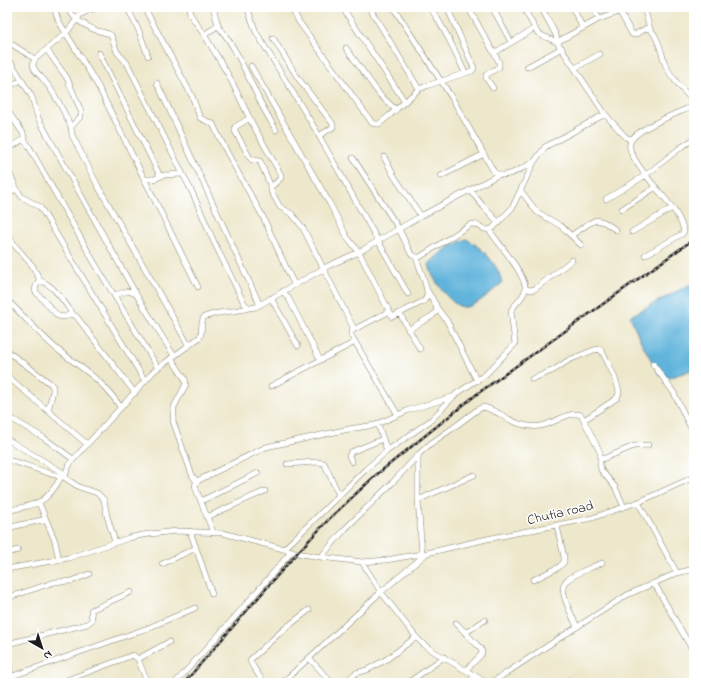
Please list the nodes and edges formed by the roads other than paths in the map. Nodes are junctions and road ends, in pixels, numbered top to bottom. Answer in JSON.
{"nodes":[{"id":1,"x":54,"y":7,"type":"edge"},
{"id":2,"x":70,"y":7,"type":"edge"},
{"id":3,"x":98,"y":7,"type":"edge"},
{"id":4,"x":127,"y":7,"type":"edge"},
{"id":5,"x":144,"y":7,"type":"edge"},
{"id":6,"x":189,"y":7,"type":"edge"},
{"id":7,"x":213,"y":7,"type":"edge"},
{"id":8,"x":246,"y":7,"type":"edge"},
{"id":9,"x":291,"y":7,"type":"edge"},
{"id":10,"x":342,"y":7,"type":"edge"},
{"id":11,"x":370,"y":7,"type":"edge"},
{"id":12,"x":393,"y":7,"type":"edge"},
{"id":13,"x":430,"y":7,"type":"edge"},
{"id":14,"x":447,"y":7,"type":"edge"},
{"id":15,"x":468,"y":7,"type":"edge"},
{"id":16,"x":492,"y":7,"type":"edge"},
{"id":17,"x":523,"y":7,"type":"edge"},
{"id":18,"x":541,"y":7,"type":"edge"},
{"id":19,"x":572,"y":7,"type":"edge"},
{"id":20,"x":593,"y":7,"type":"edge"},
{"id":21,"x":644,"y":7,"type":"edge"},
{"id":22,"x":618,"y":9,"type":"edge"},
{"id":23,"x":76,"y":19,"type":"junction"},
{"id":24,"x":599,"y":19,"type":"junction"},
{"id":25,"x":218,"y":26,"type":"junction"},
{"id":26,"x":535,"y":28,"type":"junction"},
{"id":27,"x":583,"y":28,"type":"junction"},
{"id":28,"x":650,"y":29,"type":"junction"},
{"id":29,"x":66,"y":33,"type":"junction"},
{"id":30,"x":205,"y":36,"type":"junction"},
{"id":31,"x":273,"y":38,"type":"dead end"},
{"id":32,"x":511,"y":42,"type":"junction"},
{"id":33,"x":557,"y":42,"type":"junction"},
{"id":34,"x":13,"y":45,"type":"dead end"},
{"id":35,"x":346,"y":48,"type":"dead end"},
{"id":36,"x":562,"y":48,"type":"junction"},
{"id":37,"x":47,"y":50,"type":"junction"},
{"id":38,"x":99,"y":53,"type":"dead end"},
{"id":39,"x":494,"y":53,"type":"junction"},
{"id":40,"x":600,"y":54,"type":"dead end"},
{"id":41,"x":148,"y":56,"type":"dead end"},
{"id":42,"x":7,"y":59,"type":"edge"},
{"id":43,"x":35,"y":59,"type":"junction"},
{"id":44,"x":251,"y":66,"type":"dead end"},
{"id":45,"x":527,"y":67,"type":"dead end"},
{"id":46,"x":575,"y":68,"type":"junction"},
{"id":47,"x":465,"y":73,"type":"junction"},
{"id":48,"x":440,"y":81,"type":"junction"},
{"id":49,"x":18,"y":82,"type":"dead end"},
{"id":50,"x":157,"y":83,"type":"dead end"},
{"id":51,"x":7,"y":86,"type":"edge"},
{"id":52,"x":493,"y":88,"type":"dead end"},
{"id":53,"x":419,"y":89,"type":"junction"},
{"id":54,"x":693,"y":98,"type":"edge"},
{"id":55,"x":405,"y":102,"type":"junction"},
{"id":56,"x":694,"y":106,"type":"edge"},
{"id":57,"x":7,"y":110,"type":"edge"},
{"id":58,"x":396,"y":110,"type":"junction"},
{"id":59,"x":605,"y":114,"type":"junction"},
{"id":60,"x":250,"y":118,"type":"junction"},
{"id":61,"x":70,"y":127,"type":"junction"},
{"id":62,"x":276,"y":130,"type":"dead end"},
{"id":63,"x":319,"y":136,"type":"junction"},
{"id":64,"x":631,"y":139,"type":"junction"},
{"id":65,"x":694,"y":139,"type":"edge"},
{"id":66,"x":24,"y":141,"type":"junction"},
{"id":67,"x":7,"y":150,"type":"edge"},
{"id":68,"x":484,"y":154,"type":"junction"},
{"id":69,"x":384,"y":157,"type":"dead end"},
{"id":70,"x":353,"y":158,"type":"dead end"},
{"id":71,"x":534,"y":162,"type":"junction"},
{"id":72,"x":7,"y":167,"type":"edge"},
{"id":73,"x":182,"y":174,"type":"junction"},
{"id":74,"x":498,"y":175,"type":"junction"},
{"id":75,"x":646,"y":175,"type":"junction"},
{"id":76,"x":160,"y":176,"type":"junction"},
{"id":77,"x":441,"y":176,"type":"dead end"},
{"id":78,"x":144,"y":179,"type":"junction"},
{"id":79,"x":271,"y":187,"type":"junction"},
{"id":80,"x":656,"y":187,"type":"junction"},
{"id":81,"x":17,"y":190,"type":"junction"},
{"id":82,"x":470,"y":190,"type":"junction"},
{"id":83,"x":521,"y":192,"type":"junction"},
{"id":84,"x":7,"y":195,"type":"edge"},
{"id":85,"x":606,"y":199,"type":"dead end"},
{"id":86,"x":672,"y":208,"type":"junction"},
{"id":87,"x":622,"y":209,"type":"dead end"},
{"id":88,"x":421,"y":216,"type":"junction"},
{"id":89,"x":499,"y":223,"type":"junction"},
{"id":90,"x":398,"y":229,"type":"junction"},
{"id":91,"x":616,"y":230,"type":"dead end"},
{"id":92,"x":490,"y":231,"type":"junction"},
{"id":93,"x":632,"y":232,"type":"dead end"},
{"id":94,"x":7,"y":234,"type":"edge"},
{"id":95,"x":572,"y":235,"type":"junction"},
{"id":96,"x":378,"y":241,"type":"junction"},
{"id":97,"x":581,"y":245,"type":"dead end"},
{"id":98,"x":359,"y":252,"type":"junction"},
{"id":99,"x":645,"y":255,"type":"dead end"},
{"id":100,"x":416,"y":258,"type":"junction"},
{"id":101,"x":572,"y":260,"type":"dead end"},
{"id":102,"x":323,"y":268,"type":"junction"},
{"id":103,"x":39,"y":280,"type":"junction"},
{"id":104,"x":294,"y":284,"type":"junction"},
{"id":105,"x":198,"y":287,"type":"dead end"},
{"id":106,"x":426,"y":287,"type":"junction"},
{"id":107,"x":526,"y":288,"type":"junction"},
{"id":108,"x":283,"y":292,"type":"junction"},
{"id":109,"x":136,"y":294,"type":"junction"},
{"id":110,"x":408,"y":294,"type":"dead end"},
{"id":111,"x":115,"y":295,"type":"junction"},
{"id":112,"x":271,"y":298,"type":"junction"},
{"id":113,"x":7,"y":300,"type":"edge"},
{"id":114,"x":260,"y":305,"type":"junction"},
{"id":115,"x":249,"y":308,"type":"junction"},
{"id":116,"x":437,"y":308,"type":"junction"},
{"id":117,"x":388,"y":312,"type":"junction"},
{"id":118,"x":73,"y":314,"type":"junction"},
{"id":119,"x":400,"y":314,"type":"junction"},
{"id":120,"x":354,"y":329,"type":"junction"},
{"id":121,"x":408,"y":330,"type":"junction"},
{"id":122,"x":355,"y":342,"type":"junction"},
{"id":123,"x":189,"y":346,"type":"junction"},
{"id":124,"x":298,"y":346,"type":"dead end"},
{"id":125,"x":420,"y":349,"type":"dead end"},
{"id":126,"x":7,"y":351,"type":"edge"},
{"id":127,"x":173,"y":357,"type":"junction"},
{"id":128,"x":320,"y":360,"type":"junction"},
{"id":129,"x":653,"y":364,"type":"dead end"},
{"id":130,"x":158,"y":368,"type":"junction"},
{"id":131,"x":7,"y":376,"type":"edge"},
{"id":132,"x":532,"y":379,"type":"dead end"},
{"id":133,"x":145,"y":381,"type":"junction"},
{"id":134,"x":477,"y":381,"type":"junction"},
{"id":135,"x":271,"y":386,"type":"dead end"},
{"id":136,"x":135,"y":393,"type":"junction"},
{"id":137,"x":452,"y":397,"type":"junction"},
{"id":138,"x":120,"y":408,"type":"junction"},
{"id":139,"x":48,"y":411,"type":"junction"},
{"id":140,"x":398,"y":415,"type":"junction"},
{"id":141,"x":7,"y":416,"type":"edge"},
{"id":142,"x":584,"y":420,"type":"junction"},
{"id":143,"x":378,"y":424,"type":"junction"},
{"id":144,"x":694,"y":435,"type":"edge"},
{"id":145,"x":7,"y":439,"type":"edge"},
{"id":146,"x":383,"y":439,"type":"junction"},
{"id":147,"x":87,"y":444,"type":"junction"},
{"id":148,"x":648,"y":445,"type":"dead end"},
{"id":149,"x":387,"y":452,"type":"junction"},
{"id":150,"x":418,"y":455,"type":"junction"},
{"id":151,"x":7,"y":460,"type":"edge"},
{"id":152,"x":73,"y":460,"type":"junction"},
{"id":153,"x":600,"y":460,"type":"junction"},
{"id":154,"x":352,"y":462,"type":"dead end"},
{"id":155,"x":287,"y":464,"type":"dead end"},
{"id":156,"x":258,"y":473,"type":"dead end"},
{"id":157,"x":474,"y":475,"type":"dead end"},
{"id":158,"x":64,"y":476,"type":"junction"},
{"id":159,"x":694,"y":477,"type":"edge"},
{"id":160,"x":197,"y":482,"type":"junction"},
{"id":161,"x":265,"y":491,"type":"dead end"},
{"id":162,"x":339,"y":495,"type":"junction"},
{"id":163,"x":418,"y":500,"type":"junction"},
{"id":164,"x":201,"y":501,"type":"junction"},
{"id":165,"x":638,"y":502,"type":"junction"},
{"id":166,"x":39,"y":503,"type":"junction"},
{"id":167,"x":624,"y":507,"type":"junction"},
{"id":168,"x":7,"y":511,"type":"edge"},
{"id":169,"x":207,"y":517,"type":"junction"},
{"id":170,"x":46,"y":519,"type":"junction"},
{"id":171,"x":557,"y":526,"type":"junction"},
{"id":172,"x":7,"y":528,"type":"edge"},
{"id":173,"x":190,"y":531,"type":"junction"},
{"id":174,"x":212,"y":532,"type":"junction"},
{"id":175,"x":115,"y":542,"type":"junction"},
{"id":176,"x":196,"y":548,"type":"junction"},
{"id":177,"x":284,"y":549,"type":"junction"},
{"id":178,"x":18,"y":550,"type":"dead end"},
{"id":179,"x":292,"y":551,"type":"junction"},
{"id":180,"x":7,"y":552,"type":"edge"},
{"id":181,"x":424,"y":553,"type":"junction"},
{"id":182,"x":321,"y":557,"type":"junction"},
{"id":183,"x":59,"y":560,"type":"junction"},
{"id":184,"x":362,"y":562,"type":"junction"},
{"id":185,"x":602,"y":562,"type":"dead end"},
{"id":186,"x":162,"y":564,"type":"dead end"},
{"id":187,"x":7,"y":569,"type":"edge"},
{"id":188,"x":694,"y":569,"type":"edge"},
{"id":189,"x":677,"y":573,"type":"junction"},
{"id":190,"x":88,"y":574,"type":"dead end"},
{"id":191,"x":533,"y":580,"type":"dead end"},
{"id":192,"x":654,"y":583,"type":"junction"},
{"id":193,"x":131,"y":592,"type":"dead end"},
{"id":194,"x":381,"y":592,"type":"junction"},
{"id":195,"x":212,"y":594,"type":"dead end"},
{"id":196,"x":7,"y":598,"type":"edge"},
{"id":197,"x":195,"y":608,"type":"dead end"},
{"id":198,"x":309,"y":610,"type":"dead end"},
{"id":199,"x":485,"y":620,"type":"dead end"},
{"id":200,"x":456,"y":623,"type":"dead end"},
{"id":201,"x":577,"y":627,"type":"junction"},
{"id":202,"x":465,"y":633,"type":"junction"},
{"id":203,"x":416,"y":637,"type":"junction"},
{"id":204,"x":169,"y":642,"type":"dead end"},
{"id":205,"x":7,"y":644,"type":"edge"},
{"id":206,"x":694,"y":650,"type":"edge"},
{"id":207,"x":444,"y":657,"type":"junction"},
{"id":208,"x":7,"y":658,"type":"edge"},
{"id":209,"x":309,"y":658,"type":"junction"},
{"id":210,"x":138,"y":659,"type":"junction"},
{"id":211,"x":466,"y":670,"type":"junction"},
{"id":212,"x":476,"y":676,"type":"junction"},
{"id":213,"x":9,"y":677,"type":"edge"},
{"id":214,"x":146,"y":679,"type":"dead end"},
{"id":215,"x":13,"y":683,"type":"edge"},
{"id":216,"x":59,"y":683,"type":"edge"},
{"id":217,"x":175,"y":683,"type":"edge"},
{"id":218,"x":264,"y":683,"type":"edge"},
{"id":219,"x":282,"y":683,"type":"edge"},
{"id":220,"x":332,"y":683,"type":"edge"},
{"id":221,"x":344,"y":683,"type":"edge"},
{"id":222,"x":408,"y":683,"type":"edge"},
{"id":223,"x":467,"y":683,"type":"edge"},
{"id":224,"x":487,"y":683,"type":"edge"},
{"id":225,"x":492,"y":683,"type":"edge"}],
"edges":[{"from":1,"to":29,"type":"street"},
{"from":2,"to":23,"type":"street"},
{"from":3,"to":23,"type":"street"},
{"from":4,"to":41,"type":"street"},
{"from":5,"to":104,"type":"street"},
{"from":6,"to":30,"type":"street"},
{"from":7,"to":25,"type":"street"},
{"from":8,"to":63,"type":"street"},
{"from":9,"to":58,"type":"street"},
{"from":10,"to":55,"type":"street"},
{"from":11,"to":53,"type":"street"},
{"from":12,"to":48,"type":"street"},
{"from":13,"to":47,"type":"street"},
{"from":14,"to":47,"type":"street"},
{"from":15,"to":39,"type":"street"},
{"from":16,"to":32,"type":"street"},
{"from":17,"to":26,"type":"street"},
{"from":18,"to":33,"type":"street"},
{"from":19,"to":27,"type":"street"},
{"from":20,"to":24,"type":"street"},
{"from":21,"to":28,"type":"street"},
{"from":22,"to":24,"type":"street"},
{"from":22,"to":28,"type":"street"},
{"from":23,"to":29,"type":"street"},
{"from":23,"to":73,"type":"street"},
{"from":24,"to":27,"type":"street"},
{"from":25,"to":30,"type":"street"},
{"from":25,"to":62,"type":"street"},
{"from":26,"to":32,"type":"street"},
{"from":26,"to":33,"type":"street"},
{"from":27,"to":33,"type":"street"},
{"from":28,"to":54,"type":"street"},
{"from":29,"to":37,"type":"street"},
{"from":29,"to":78,"type":"street"},
{"from":30,"to":60,"type":"street"},
{"from":31,"to":63,"type":"street"},
{"from":32,"to":39,"type":"street"},
{"from":33,"to":36,"type":"street"},
{"from":34,"to":43,"type":"street"},
{"from":35,"to":58,"type":"street"},
{"from":36,"to":45,"type":"street"},
{"from":36,"to":46,"type":"street"},
{"from":37,"to":43,"type":"street"},
{"from":37,"to":61,"type":"street"},
{"from":38,"to":76,"type":"street"},
{"from":39,"to":52,"type":"street"},
{"from":40,"to":46,"type":"street"},
{"from":42,"to":109,"type":"street"},
{"from":43,"to":61,"type":"street"},
{"from":44,"to":98,"type":"street"},
{"from":46,"to":59,"type":"street"},
{"from":47,"to":48,"type":"street"},
{"from":48,"to":53,"type":"street"},
{"from":48,"to":68,"type":"street"},
{"from":49,"to":51,"type":"street"},
{"from":50,"to":114,"type":"street"},
{"from":53,"to":55,"type":"street"},
{"from":55,"to":58,"type":"street"},
{"from":56,"to":64,"type":"street"},
{"from":57,"to":66,"type":"street"},
{"from":59,"to":64,"type":"street"},
{"from":59,"to":71,"type":"street"},
{"from":60,"to":79,"type":"street"},
{"from":60,"to":79,"type":"street"},
{"from":61,"to":123,"type":"street"},
{"from":63,"to":96,"type":"street"},
{"from":64,"to":75,"type":"street"},
{"from":65,"to":75,"type":"street"},
{"from":66,"to":67,"type":"street"},
{"from":66,"to":111,"type":"street"},
{"from":68,"to":74,"type":"street"},
{"from":68,"to":77,"type":"street"},
{"from":69,"to":88,"type":"street"},
{"from":70,"to":90,"type":"street"},
{"from":71,"to":74,"type":"street"},
{"from":71,"to":83,"type":"street"},
{"from":72,"to":81,"type":"street"},
{"from":73,"to":76,"type":"street"},
{"from":73,"to":115,"type":"street"},
{"from":74,"to":82,"type":"street"},
{"from":75,"to":80,"type":"street"},
{"from":75,"to":85,"type":"street"},
{"from":76,"to":78,"type":"street"},
{"from":78,"to":105,"type":"street"},
{"from":79,"to":102,"type":"street"},
{"from":80,"to":86,"type":"street"},
{"from":80,"to":87,"type":"street"},
{"from":81,"to":84,"type":"street"},
{"from":81,"to":133,"type":"street"},
{"from":82,"to":88,"type":"street"},
{"from":82,"to":89,"type":"street"},
{"from":83,"to":89,"type":"street"},
{"from":83,"to":95,"type":"street"},
{"from":86,"to":93,"type":"street"},
{"from":86,"to":99,"type":"street"},
{"from":88,"to":90,"type":"street"},
{"from":89,"to":92,"type":"street"},
{"from":90,"to":96,"type":"street"},
{"from":90,"to":100,"type":"street"},
{"from":91,"to":95,"type":"street"},
{"from":92,"to":100,"type":"street"},
{"from":92,"to":107,"type":"street"},
{"from":94,"to":103,"type":"street"},
{"from":95,"to":97,"type":"street"},
{"from":96,"to":98,"type":"street"},
{"from":96,"to":110,"type":"street"},
{"from":98,"to":102,"type":"street"},
{"from":98,"to":117,"type":"street"},
{"from":100,"to":106,"type":"street"},
{"from":101,"to":107,"type":"street"},
{"from":102,"to":104,"type":"street"},
{"from":102,"to":120,"type":"street"},
{"from":103,"to":118,"type":"street"},
{"from":103,"to":118,"type":"street"},
{"from":104,"to":108,"type":"street"},
{"from":106,"to":116,"type":"street"},
{"from":106,"to":119,"type":"street"},
{"from":107,"to":134,"type":"street"},
{"from":108,"to":112,"type":"street"},
{"from":108,"to":128,"type":"street"},
{"from":109,"to":111,"type":"street"},
{"from":109,"to":127,"type":"street"},
{"from":111,"to":130,"type":"street"},
{"from":112,"to":114,"type":"street"},
{"from":112,"to":124,"type":"street"},
{"from":113,"to":138,"type":"street"},
{"from":114,"to":115,"type":"street"},
{"from":115,"to":123,"type":"street"},
{"from":116,"to":121,"type":"street"},
{"from":116,"to":134,"type":"street"},
{"from":117,"to":119,"type":"street"},
{"from":117,"to":120,"type":"street"},
{"from":118,"to":136,"type":"street"},
{"from":119,"to":121,"type":"street"},
{"from":120,"to":122,"type":"street"},
{"from":121,"to":125,"type":"street"},
{"from":122,"to":128,"type":"street"},
{"from":122,"to":140,"type":"street"},
{"from":123,"to":127,"type":"street"},
{"from":126,"to":139,"type":"street"},
{"from":127,"to":130,"type":"street"},
{"from":127,"to":160,"type":"street"},
{"from":128,"to":135,"type":"street"},
{"from":129,"to":144,"type":"street"},
{"from":130,"to":133,"type":"street"},
{"from":131,"to":139,"type":"street"},
{"from":132,"to":142,"type":"street"},
{"from":133,"to":136,"type":"street"},
{"from":134,"to":137,"type":"street"},
{"from":136,"to":138,"type":"street"},
{"from":137,"to":140,"type":"street"},
{"from":137,"to":149,"type":"street"},
{"from":138,"to":147,"type":"street"},
{"from":139,"to":147,"type":"street"},
{"from":140,"to":143,"type":"street"},
{"from":141,"to":152,"type":"street"},
{"from":142,"to":150,"type":"street"},
{"from":142,"to":153,"type":"street"},
{"from":143,"to":146,"type":"street"},
{"from":143,"to":160,"type":"street"},
{"from":145,"to":158,"type":"street"},
{"from":146,"to":149,"type":"street"},
{"from":146,"to":154,"type":"street"},
{"from":147,"to":152,"type":"street"},
{"from":148,"to":153,"type":"street"},
{"from":149,"to":162,"type":"street"},
{"from":150,"to":163,"type":"street"},
{"from":150,"to":182,"type":"street"},
{"from":151,"to":158,"type":"street"},
{"from":152,"to":158,"type":"street"},
{"from":153,"to":167,"type":"street"},
{"from":155,"to":162,"type":"street"},
{"from":156,"to":164,"type":"street"},
{"from":157,"to":163,"type":"street"},
{"from":158,"to":166,"type":"street"},
{"from":158,"to":175,"type":"street"},
{"from":159,"to":165,"type":"street","name":"Chutia road"},
{"from":160,"to":164,"type":"street"},
{"from":161,"to":169,"type":"street"},
{"from":162,"to":177,"type":"street"},
{"from":163,"to":181,"type":"street"},
{"from":164,"to":169,"type":"street"},
{"from":165,"to":167,"type":"street","name":"Chutia road"},
{"from":165,"to":189,"type":"street"},
{"from":166,"to":168,"type":"street"},
{"from":166,"to":170,"type":"street"},
{"from":167,"to":171,"type":"street","name":"Chutia road"},
{"from":169,"to":174,"type":"street"},
{"from":170,"to":172,"type":"street"},
{"from":170,"to":183,"type":"street"},
{"from":171,"to":181,"type":"street","name":"Chutia road"},
{"from":171,"to":191,"type":"street"},
{"from":173,"to":174,"type":"street","name":"Chutia road"},
{"from":173,"to":175,"type":"street","name":"Chutia road"},
{"from":173,"to":176,"type":"street"},
{"from":174,"to":177,"type":"street","name":"Chutia road"},
{"from":175,"to":183,"type":"street","name":"Chutia road"},
{"from":176,"to":186,"type":"street"},
{"from":176,"to":195,"type":"street"},
{"from":177,"to":179,"type":"street","name":"Chutia road"},
{"from":178,"to":180,"type":"street"},
{"from":179,"to":182,"type":"street","name":"Chutia road"},
{"from":179,"to":217,"type":"street"},
{"from":181,"to":184,"type":"street","name":"Chutia road"},
{"from":181,"to":194,"type":"street"},
{"from":182,"to":184,"type":"street","name":"Chutia road"},
{"from":183,"to":187,"type":"street","name":"Chutia road"},
{"from":184,"to":194,"type":"street"},
{"from":185,"to":201,"type":"street"},
{"from":188,"to":189,"type":"street"},
{"from":189,"to":192,"type":"street"},
{"from":190,"to":196,"type":"street"},
{"from":192,"to":201,"type":"street"},
{"from":192,"to":206,"type":"street"},
{"from":193,"to":205,"type":"street"},
{"from":194,"to":203,"type":"street"},
{"from":194,"to":209,"type":"street"},
{"from":197,"to":213,"type":"street"},
{"from":198,"to":218,"type":"street"},
{"from":199,"to":202,"type":"street"},
{"from":200,"to":202,"type":"street"},
{"from":201,"to":225,"type":"street"},
{"from":202,"to":211,"type":"street"},
{"from":203,"to":207,"type":"street"},
{"from":203,"to":221,"type":"street"},
{"from":204,"to":210,"type":"street"},
{"from":207,"to":211,"type":"street"},
{"from":207,"to":222,"type":"street"},
{"from":208,"to":213,"type":"street"},
{"from":209,"to":219,"type":"street"},
{"from":209,"to":220,"type":"street"},
{"from":210,"to":214,"type":"street"},
{"from":210,"to":216,"type":"street"},
{"from":211,"to":212,"type":"street"},
{"from":212,"to":223,"type":"street"},
{"from":212,"to":224,"type":"street"},
{"from":213,"to":215,"type":"street"}]}
